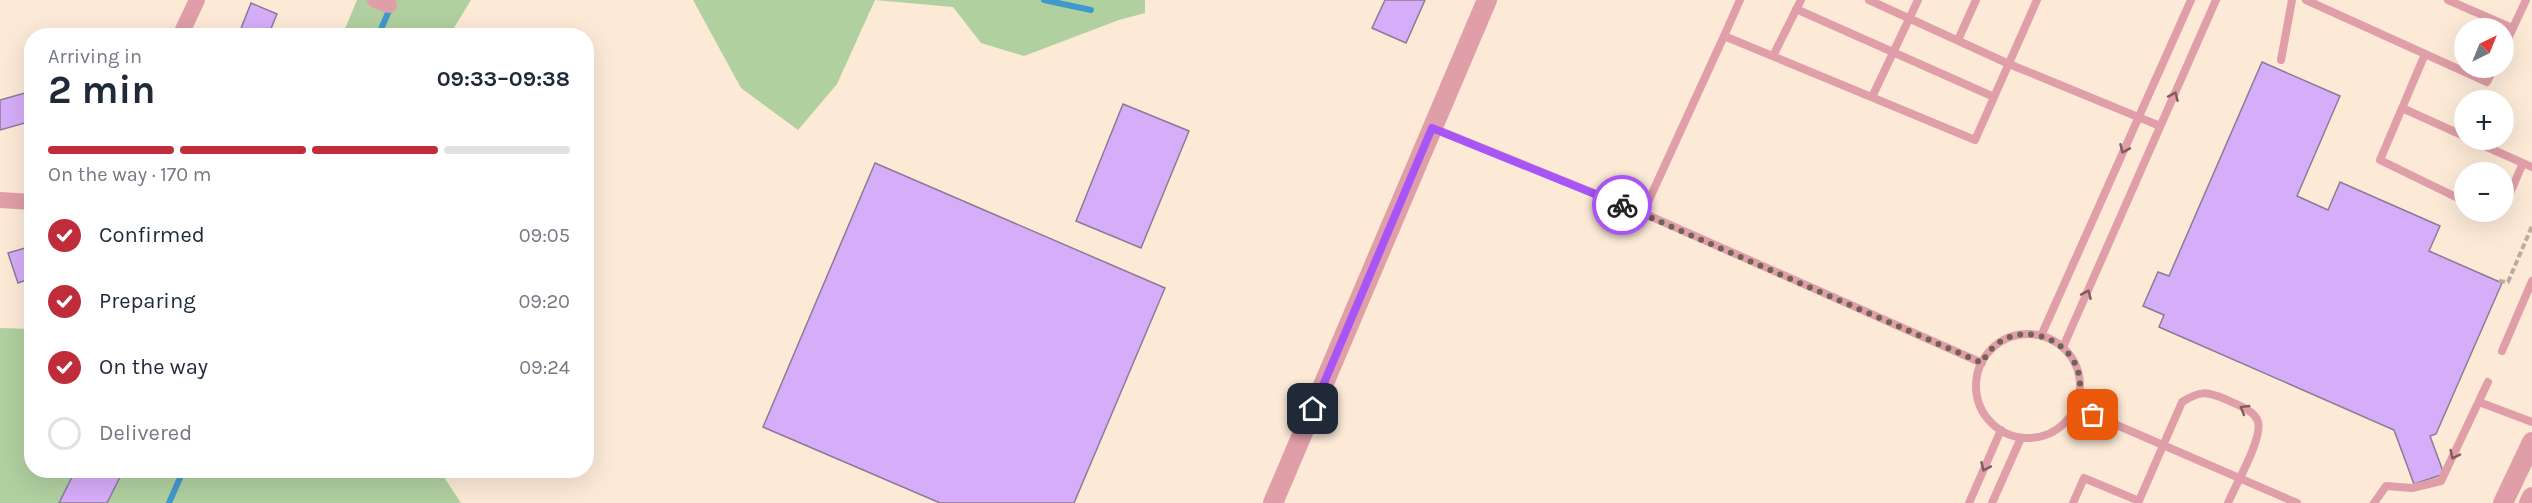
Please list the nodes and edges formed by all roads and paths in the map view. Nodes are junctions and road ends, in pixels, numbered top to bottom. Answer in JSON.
{"nodes":[{"id":1,"x":197,"y":0,"type":"edge"},
{"id":2,"x":1487,"y":0,"type":"edge"},
{"id":3,"x":1740,"y":0,"type":"edge"},
{"id":4,"x":1869,"y":0,"type":"edge"},
{"id":5,"x":1918,"y":0,"type":"edge"},
{"id":6,"x":1976,"y":0,"type":"edge"},
{"id":7,"x":2037,"y":0,"type":"edge"},
{"id":8,"x":2191,"y":0,"type":"edge"},
{"id":9,"x":2216,"y":0,"type":"edge"},
{"id":10,"x":2292,"y":0,"type":"edge"},
{"id":11,"x":2306,"y":0,"type":"edge"},
{"id":12,"x":2334,"y":0,"type":"edge"},
{"id":13,"x":2448,"y":0,"type":"edge"},
{"id":14,"x":2526,"y":0,"type":"edge"},
{"id":15,"x":1798,"y":4,"type":"edge"},
{"id":16,"x":2329,"y":10,"type":"junction"},
{"id":17,"x":1910,"y":18,"type":"junction"},
{"id":18,"x":2489,"y":18,"type":"edge"},
{"id":19,"x":2514,"y":24,"type":"edge"},
{"id":20,"x":184,"y":28,"type":"edge"},
{"id":21,"x":1724,"y":36,"type":"junction"},
{"id":22,"x":1958,"y":40,"type":"junction"},
{"id":23,"x":1893,"y":52,"type":"junction"},
{"id":24,"x":2425,"y":54,"type":"junction"},
{"id":25,"x":1773,"y":56,"type":"junction"},
{"id":26,"x":2281,"y":60,"type":"dead end"},
{"id":27,"x":2009,"y":63,"type":"junction"},
{"id":28,"x":2454,"y":67,"type":"edge"},
{"id":29,"x":1872,"y":97,"type":"junction"},
{"id":30,"x":1994,"y":97,"type":"junction"},
{"id":31,"x":2402,"y":108,"type":"junction"},
{"id":32,"x":2139,"y":117,"type":"junction"},
{"id":33,"x":2160,"y":126,"type":"junction"},
{"id":34,"x":1432,"y":128,"type":"junction"},
{"id":35,"x":2454,"y":131,"type":"edge"},
{"id":36,"x":2494,"y":150,"type":"edge"},
{"id":37,"x":2528,"y":165,"type":"edge"},
{"id":38,"x":2514,"y":190,"type":"edge"},
{"id":39,"x":2454,"y":196,"type":"edge"},
{"id":40,"x":0,"y":200,"type":"edge"},
{"id":41,"x":24,"y":202,"type":"edge"},
{"id":42,"x":1643,"y":213,"type":"junction"},
{"id":43,"x":2532,"y":226,"type":"edge"},
{"id":44,"x":2499,"y":281,"type":"dead end"},
{"id":45,"x":2532,"y":281,"type":"edge"},
{"id":46,"x":2041,"y":336,"type":"junction"},
{"id":47,"x":2063,"y":347,"type":"junction"},
{"id":48,"x":2502,"y":351,"type":"dead end"},
{"id":49,"x":1982,"y":363,"type":"junction"},
{"id":50,"x":2488,"y":382,"type":"dead end"},
{"id":51,"x":2479,"y":402,"type":"junction"},
{"id":52,"x":2075,"y":407,"type":"junction"},
{"id":53,"x":2532,"y":422,"type":"edge"},
{"id":54,"x":2001,"y":430,"type":"junction"},
{"id":55,"x":2021,"y":438,"type":"junction"},
{"id":56,"x":2532,"y":442,"type":"edge"},
{"id":57,"x":2164,"y":445,"type":"junction"},
{"id":58,"x":2239,"y":477,"type":"junction"},
{"id":59,"x":2532,"y":497,"type":"edge"},
{"id":60,"x":2138,"y":502,"type":"edge"},
{"id":61,"x":1273,"y":503,"type":"edge"},
{"id":62,"x":1969,"y":503,"type":"edge"},
{"id":63,"x":1992,"y":503,"type":"edge"},
{"id":64,"x":2073,"y":503,"type":"edge"},
{"id":65,"x":2228,"y":503,"type":"edge"},
{"id":66,"x":2297,"y":503,"type":"edge"},
{"id":67,"x":2374,"y":503,"type":"edge"},
{"id":68,"x":2503,"y":503,"type":"edge"},
{"id":69,"x":2529,"y":503,"type":"edge"}],
"edges":[{"from":1,"to":20,"type":"street"},
{"from":2,"to":34,"type":"street"},
{"from":3,"to":21,"type":"lane"},
{"from":4,"to":17,"type":"lane"},
{"from":5,"to":17,"type":"lane"},
{"from":6,"to":22,"type":"lane"},
{"from":7,"to":27,"type":"lane"},
{"from":8,"to":32,"type":"lane"},
{"from":33,"to":9,"type":"lane","one_way":true},
{"from":10,"to":26,"type":"lane"},
{"from":11,"to":16,"type":"lane"},
{"from":12,"to":16,"type":"lane"},
{"from":13,"to":18,"type":"lane"},
{"from":14,"to":19,"type":"lane"},
{"from":15,"to":23,"type":"lane"},
{"from":15,"to":25,"type":"lane"},
{"from":16,"to":24,"type":"lane"},
{"from":17,"to":22,"type":"lane"},
{"from":17,"to":23,"type":"lane"},
{"from":21,"to":25,"type":"lane"},
{"from":21,"to":42,"type":"lane"},
{"from":22,"to":27,"type":"lane"},
{"from":23,"to":29,"type":"lane"},
{"from":23,"to":30,"type":"lane"},
{"from":24,"to":28,"type":"lane"},
{"from":24,"to":31,"type":"lane"},
{"from":25,"to":29,"type":"lane"},
{"from":27,"to":30,"type":"lane"},
{"from":27,"to":32,"type":"lane"},
{"from":29,"to":30,"type":"lane"},
{"from":31,"to":35,"type":"lane"},
{"from":31,"to":39,"type":"lane"},
{"from":32,"to":33,"type":"lane"},
{"from":32,"to":46,"type":"lane","one_way":true},
{"from":47,"to":33,"type":"lane","one_way":true},
{"from":34,"to":42,"type":"lane"},
{"from":34,"to":61,"type":"street"},
{"from":36,"to":37,"type":"lane"},
{"from":37,"to":38,"type":"lane"},
{"from":40,"to":41,"type":"street"},
{"from":42,"to":49,"type":"lane"},
{"from":43,"to":44,"type":"path"},
{"from":45,"to":48,"type":"lane"},
{"from":46,"to":47,"type":"lane"},
{"from":46,"to":49,"type":"lane"},
{"from":47,"to":52,"type":"lane"},
{"from":49,"to":54,"type":"lane"},
{"from":50,"to":51,"type":"lane"},
{"from":51,"to":53,"type":"lane"},
{"from":51,"to":67,"type":"lane","one_way":true},
{"from":52,"to":55,"type":"lane"},
{"from":52,"to":57,"type":"lane"},
{"from":54,"to":55,"type":"lane"},
{"from":54,"to":62,"type":"lane","one_way":true},
{"from":55,"to":63,"type":"lane"},
{"from":56,"to":68,"type":"street"},
{"from":57,"to":58,"type":"lane"},
{"from":58,"to":57,"type":"lane","one_way":true},
{"from":57,"to":60,"type":"lane"},
{"from":58,"to":65,"type":"lane"},
{"from":58,"to":66,"type":"lane"},
{"from":59,"to":69,"type":"street"},
{"from":60,"to":64,"type":"lane"}]}
